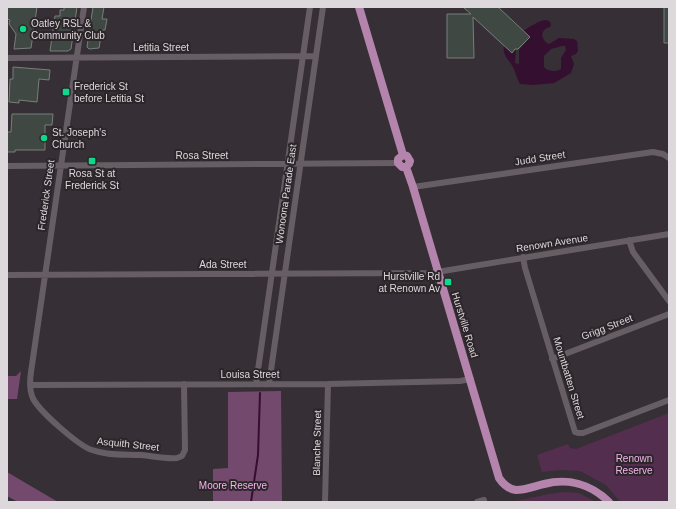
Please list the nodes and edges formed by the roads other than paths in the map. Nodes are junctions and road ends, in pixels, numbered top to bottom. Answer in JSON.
{"nodes":[{"id":1,"x":84,"y":7,"type":"edge"},
{"id":2,"x":310,"y":7,"type":"edge"},
{"id":3,"x":323,"y":7,"type":"edge"},
{"id":4,"x":359,"y":7,"type":"edge"},
{"id":5,"x":303,"y":56,"type":"junction"},
{"id":6,"x":316,"y":56,"type":"junction"},
{"id":7,"x":7,"y":58,"type":"edge"},
{"id":8,"x":76,"y":58,"type":"junction"},
{"id":9,"x":403,"y":155,"type":"junction"},
{"id":10,"x":669,"y":158,"type":"edge"},
{"id":11,"x":398,"y":163,"type":"junction"},
{"id":12,"x":299,"y":164,"type":"junction"},
{"id":13,"x":288,"y":165,"type":"junction"},
{"id":14,"x":7,"y":166,"type":"edge"},
{"id":15,"x":60,"y":167,"type":"junction"},
{"id":16,"x":406,"y":167,"type":"junction"},
{"id":17,"x":413,"y":187,"type":"junction"},
{"id":18,"x":669,"y":234,"type":"edge"},
{"id":19,"x":629,"y":240,"type":"junction"},
{"id":20,"x":523,"y":257,"type":"junction"},
{"id":21,"x":438,"y":271,"type":"junction"},
{"id":22,"x":272,"y":274,"type":"junction"},
{"id":23,"x":285,"y":274,"type":"junction"},
{"id":24,"x":7,"y":275,"type":"edge"},
{"id":25,"x":45,"y":275,"type":"junction"},
{"id":26,"x":669,"y":301,"type":"edge"},
{"id":27,"x":669,"y":314,"type":"edge"},
{"id":28,"x":552,"y":359,"type":"junction"},
{"id":29,"x":470,"y":379,"type":"junction"},
{"id":30,"x":184,"y":384,"type":"junction"},
{"id":31,"x":256,"y":384,"type":"junction"},
{"id":32,"x":269,"y":384,"type":"junction"},
{"id":33,"x":328,"y":384,"type":"junction"},
{"id":34,"x":30,"y":385,"type":"junction"},
{"id":35,"x":669,"y":400,"type":"edge"},
{"id":36,"x":484,"y":500,"type":"dead end"},
{"id":37,"x":325,"y":502,"type":"edge"},
{"id":38,"x":477,"y":502,"type":"edge"},
{"id":39,"x":609,"y":502,"type":"edge"}],
"edges":[{"from":1,"to":8,"type":"street","name":"Frederick Street"},
{"from":2,"to":5,"type":"street","name":"Wonoona Parade East"},
{"from":3,"to":6,"type":"street","name":"Wonoona Parade East"},
{"from":4,"to":9,"type":"main road"},
{"from":5,"to":6,"type":"street","name":"Letitia Street"},
{"from":5,"to":8,"type":"street","name":"Letitia Street"},
{"from":5,"to":13,"type":"street","name":"Wonoona Parade East"},
{"from":6,"to":12,"type":"street","name":"Wonoona Parade East"},
{"from":7,"to":8,"type":"street","name":"Letitia Street"},
{"from":8,"to":15,"type":"street","name":"Frederick Street"},
{"from":9,"to":11,"type":"main road"},
{"from":9,"to":16,"type":"main road"},
{"from":10,"to":17,"type":"street","name":"Judd Street"},
{"from":11,"to":12,"type":"street","name":"Rosa Street"},
{"from":11,"to":16,"type":"main road"},
{"from":12,"to":13,"type":"street","name":"Rosa Street"},
{"from":12,"to":23,"type":"street","name":"Wonoona Parade East"},
{"from":13,"to":15,"type":"street","name":"Rosa Street"},
{"from":13,"to":22,"type":"street","name":"Wonoona Parade East"},
{"from":14,"to":15,"type":"street","name":"Rosa Street"},
{"from":15,"to":25,"type":"street","name":"Frederick Street"},
{"from":16,"to":17,"type":"main road","name":"Hurstville Road"},
{"from":17,"to":21,"type":"main road","name":"Hurstville Road"},
{"from":18,"to":19,"type":"street","name":"Renown Avenue"},
{"from":19,"to":20,"type":"street","name":"Renown Avenue"},
{"from":19,"to":26,"type":"street"},
{"from":20,"to":21,"type":"street","name":"Renown Avenue"},
{"from":20,"to":28,"type":"street","name":"Mountbatten Street"},
{"from":21,"to":23,"type":"street","name":"Ada Street"},
{"from":21,"to":29,"type":"main road","name":"Hurstville Road"},
{"from":22,"to":23,"type":"street","name":"Ada Street"},
{"from":22,"to":25,"type":"street","name":"Ada Street"},
{"from":22,"to":31,"type":"street","name":"Wonoona Parade East"},
{"from":23,"to":32,"type":"street","name":"Wonoona Parade East"},
{"from":24,"to":25,"type":"street","name":"Ada Street"},
{"from":25,"to":34,"type":"street","name":"Frederick Street"},
{"from":27,"to":28,"type":"street","name":"Grigg Street"},
{"from":28,"to":35,"type":"street","name":"Mountbatten Street"},
{"from":29,"to":33,"type":"street","name":"Louisa Street"},
{"from":29,"to":39,"type":"main road","name":"Hurstville Road"},
{"from":30,"to":31,"type":"street","name":"Louisa Street"},
{"from":30,"to":34,"type":"street","name":"Louisa Street"},
{"from":30,"to":34,"type":"street","name":"Asquith Street"},
{"from":31,"to":32,"type":"street","name":"Louisa Street"},
{"from":32,"to":33,"type":"street","name":"Louisa Street"},
{"from":33,"to":37,"type":"street","name":"Blanche Street"},
{"from":36,"to":38,"type":"street"}]}
